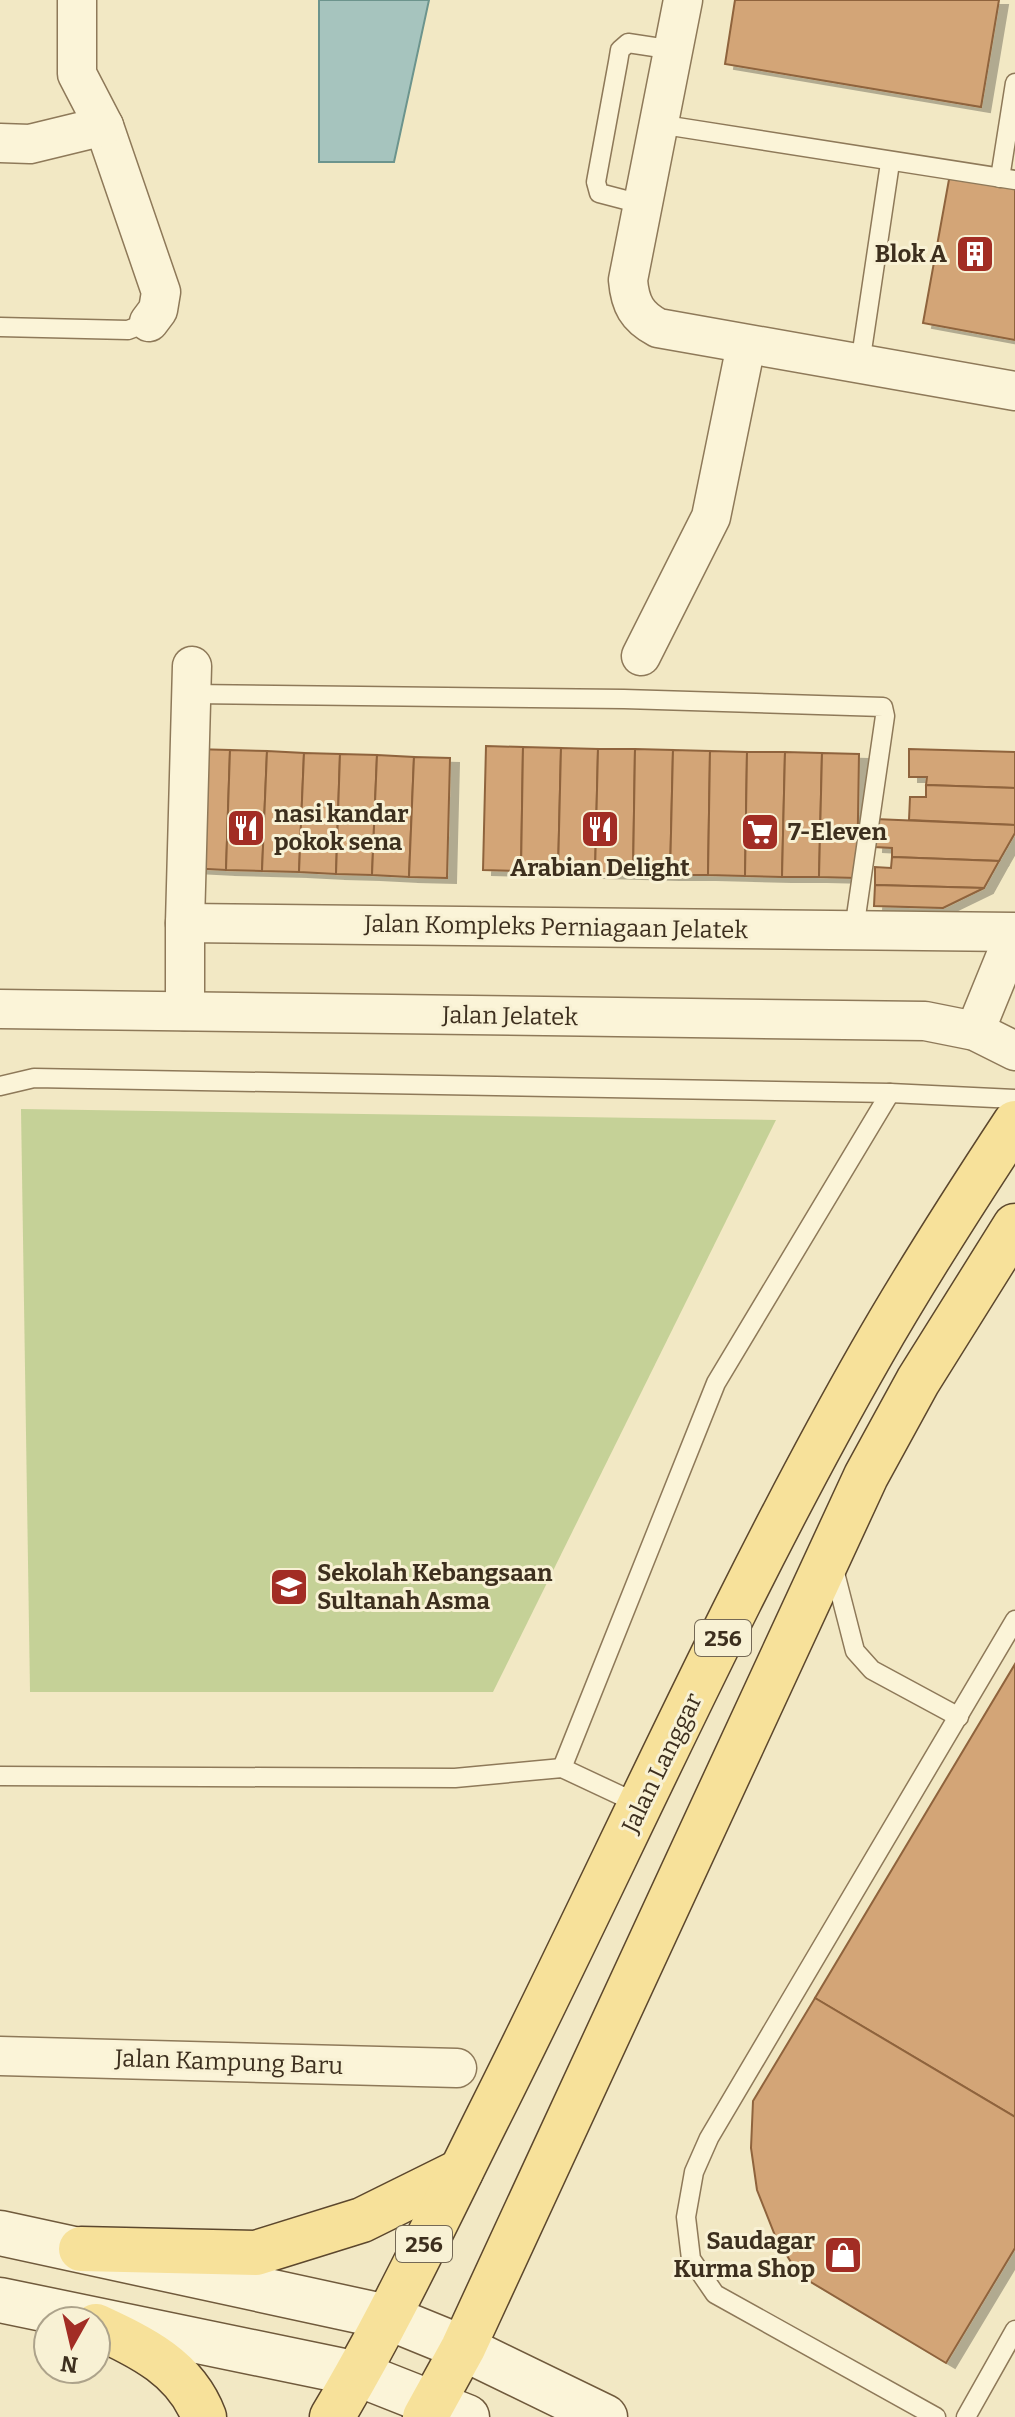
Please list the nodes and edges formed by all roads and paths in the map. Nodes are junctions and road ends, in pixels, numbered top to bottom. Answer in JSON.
{"nodes":[{"id":1,"x":77,"y":0,"type":"edge"},
{"id":2,"x":683,"y":0,"type":"edge"},
{"id":3,"x":674,"y":50,"type":"junction"},
{"id":4,"x":1015,"y":83,"type":"edge"},
{"id":5,"x":658,"y":124,"type":"junction"},
{"id":6,"x":104,"y":126,"type":"junction"},
{"id":7,"x":0,"y":143,"type":"edge"},
{"id":8,"x":890,"y":163,"type":"junction"},
{"id":9,"x":1008,"y":179,"type":"edge"},
{"id":10,"x":641,"y":204,"type":"junction"},
{"id":11,"x":149,"y":322,"type":"joint"},
{"id":12,"x":0,"y":327,"type":"edge"},
{"id":13,"x":746,"y":345,"type":"junction"},
{"id":14,"x":860,"y":364,"type":"junction"},
{"id":15,"x":1015,"y":391,"type":"edge"},
{"id":16,"x":641,"y":656,"type":"dead end"},
{"id":17,"x":192,"y":680,"type":"joint"},
{"id":18,"x":185,"y":923,"type":"junction"},
{"id":19,"x":854,"y":930,"type":"junction"},
{"id":20,"x":1015,"y":932,"type":"edge"},
{"id":21,"x":0,"y":1009,"type":"edge"},
{"id":22,"x":185,"y":1011,"type":"junction"},
{"id":23,"x":975,"y":1031,"type":"junction"},
{"id":24,"x":1015,"y":1051,"type":"edge"},
{"id":25,"x":0,"y":1086,"type":"edge"},
{"id":26,"x":890,"y":1093,"type":"junction"},
{"id":27,"x":1015,"y":1099,"type":"edge"},
{"id":28,"x":1015,"y":1123,"type":"edge"},
{"id":29,"x":1015,"y":1226,"type":"edge"},
{"id":30,"x":831,"y":1555,"type":"junction"},
{"id":31,"x":1015,"y":1620,"type":"edge"},
{"id":32,"x":959,"y":1717,"type":"junction"},
{"id":33,"x":562,"y":1768,"type":"junction"},
{"id":34,"x":0,"y":1776,"type":"edge"},
{"id":35,"x":641,"y":1805,"type":"junction"},
{"id":36,"x":0,"y":2056,"type":"edge"},
{"id":37,"x":457,"y":2068,"type":"dead end"},
{"id":38,"x":461,"y":2171,"type":"junction"},
{"id":39,"x":0,"y":2233,"type":"edge"},
{"id":40,"x":81,"y":2249,"type":"junction"},
{"id":41,"x":0,"y":2300,"type":"edge"},
{"id":42,"x":32,"y":2308,"type":"edge"},
{"id":43,"x":387,"y":2317,"type":"junction"},
{"id":44,"x":112,"y":2326,"type":"edge"},
{"id":45,"x":1015,"y":2330,"type":"edge"},
{"id":46,"x":112,"y":2334,"type":"edge"},
{"id":47,"x":463,"y":2348,"type":"junction"},
{"id":48,"x":358,"y":2374,"type":"junction"},
{"id":49,"x":442,"y":2412,"type":"edge"},
{"id":50,"x":204,"y":2417,"type":"edge"},
{"id":51,"x":332,"y":2417,"type":"edge"},
{"id":52,"x":605,"y":2417,"type":"edge"},
{"id":53,"x":936,"y":2417,"type":"edge"},
{"id":54,"x":966,"y":2417,"type":"edge"}],
"edges":[{"from":1,"to":6,"type":"street"},
{"from":2,"to":3,"type":"street"},
{"from":3,"to":5,"type":"street"},
{"from":3,"to":10,"type":"lane"},
{"from":4,"to":9,"type":"lane"},
{"from":5,"to":8,"type":"lane"},
{"from":5,"to":10,"type":"street"},
{"from":6,"to":7,"type":"street"},
{"from":6,"to":11,"type":"street"},
{"from":8,"to":9,"type":"lane"},
{"from":8,"to":14,"type":"lane"},
{"from":10,"to":13,"type":"street"},
{"from":11,"to":12,"type":"lane"},
{"from":13,"to":14,"type":"street"},
{"from":13,"to":16,"type":"street"},
{"from":14,"to":15,"type":"street"},
{"from":17,"to":18,"type":"street"},
{"from":17,"to":19,"type":"lane"},
{"from":18,"to":19,"type":"street","name":"Jalan Kompleks Perniagaan Jelatek"},
{"from":18,"to":22,"type":"street"},
{"from":19,"to":20,"type":"street","name":"Jalan Kompleks Perniagaan Jelatek"},
{"from":20,"to":23,"type":"street"},
{"from":21,"to":22,"type":"street","name":"Jalan Jelatek"},
{"from":22,"to":23,"type":"street","name":"Jalan Jelatek"},
{"from":23,"to":24,"type":"street","name":"Jalan Jelatek"},
{"from":25,"to":26,"type":"lane"},
{"from":26,"to":27,"type":"lane"},
{"from":26,"to":33,"type":"lane"},
{"from":28,"to":35,"type":"main road","name":"Jalan Langgar","number":"256"},
{"from":29,"to":30,"type":"main road","number":"256"},
{"from":30,"to":32,"type":"lane"},
{"from":30,"to":47,"type":"main road","number":"256"},
{"from":31,"to":32,"type":"lane"},
{"from":32,"to":53,"type":"lane"},
{"from":33,"to":34,"type":"lane"},
{"from":33,"to":35,"type":"lane"},
{"from":35,"to":38,"type":"main road","name":"Jalan Langgar","number":"256"},
{"from":36,"to":37,"type":"street","name":"Jalan Kampung Baru"},
{"from":38,"to":40,"type":"main road"},
{"from":38,"to":43,"type":"main road","name":"Jalan Langgar","number":"256"},
{"from":39,"to":40,"type":"main road"},
{"from":40,"to":43,"type":"main road"},
{"from":41,"to":42,"type":"main road"},
{"from":43,"to":47,"type":"main road"},
{"from":43,"to":48,"type":"main road","name":"Jalan Langgar","number":"256"},
{"from":44,"to":48,"type":"main road"},
{"from":45,"to":54,"type":"lane"},
{"from":46,"to":50,"type":"main road"},
{"from":47,"to":49,"type":"main road","number":"256"},
{"from":47,"to":52,"type":"main road"},
{"from":48,"to":49,"type":"main road"},
{"from":48,"to":51,"type":"main road","name":"Jalan Langgar","number":"256"}]}
